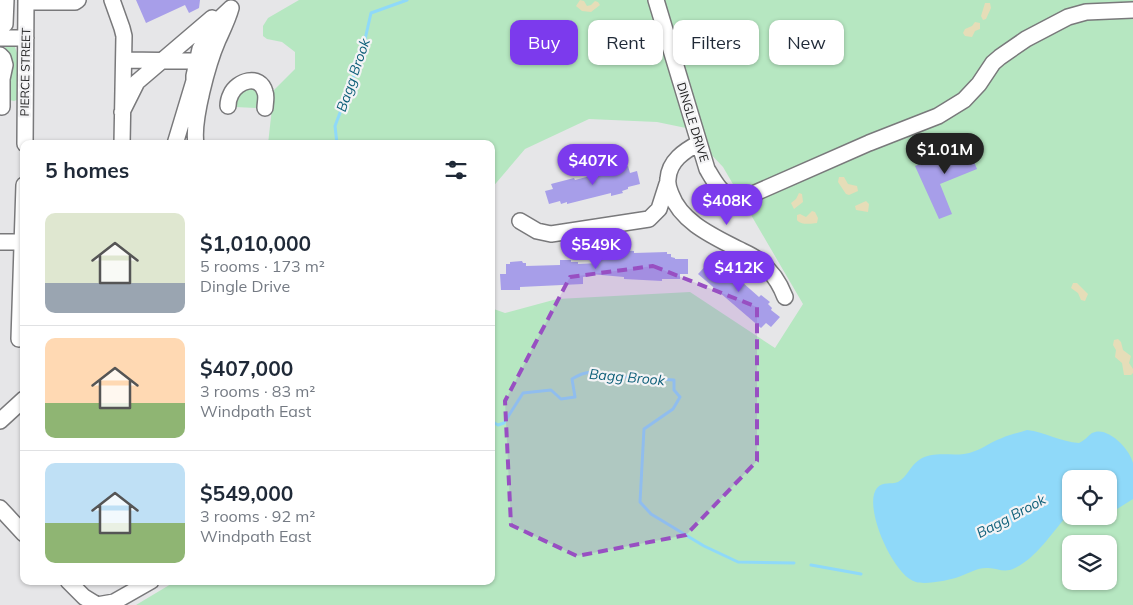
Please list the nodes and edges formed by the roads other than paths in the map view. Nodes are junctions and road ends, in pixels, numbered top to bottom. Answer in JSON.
{"nodes":[{"id":1,"x":78,"y":0,"type":"edge"},
{"id":2,"x":112,"y":0,"type":"edge"},
{"id":3,"x":656,"y":0,"type":"edge"},
{"id":4,"x":26,"y":1,"type":"edge"},
{"id":5,"x":4,"y":4,"type":"edge"},
{"id":6,"x":234,"y":4,"type":"edge"},
{"id":7,"x":1133,"y":10,"type":"edge"},
{"id":8,"x":0,"y":26,"type":"edge"},
{"id":9,"x":122,"y":28,"type":"junction"},
{"id":10,"x":0,"y":38,"type":"edge"},
{"id":11,"x":26,"y":38,"type":"junction"},
{"id":12,"x":0,"y":55,"type":"edge"},
{"id":13,"x":124,"y":60,"type":"junction"},
{"id":14,"x":140,"y":60,"type":"junction"},
{"id":15,"x":162,"y":60,"type":"junction"},
{"id":16,"x":197,"y":61,"type":"junction"},
{"id":17,"x":194,"y":82,"type":"junction"},
{"id":18,"x":201,"y":96,"type":"junction"},
{"id":19,"x":228,"y":106,"type":"dead end"},
{"id":20,"x":1,"y":107,"type":"edge"},
{"id":21,"x":25,"y":108,"type":"junction"},
{"id":22,"x":265,"y":108,"type":"dead end"},
{"id":23,"x":122,"y":112,"type":"junction"},
{"id":24,"x":24,"y":140,"type":"edge"},
{"id":25,"x":122,"y":140,"type":"edge"},
{"id":26,"x":176,"y":140,"type":"edge"},
{"id":27,"x":196,"y":140,"type":"edge"},
{"id":28,"x":699,"y":143,"type":"junction"},
{"id":29,"x":668,"y":184,"type":"junction"},
{"id":30,"x":520,"y":221,"type":"dead end"},
{"id":31,"x":0,"y":242,"type":"edge"},
{"id":32,"x":20,"y":242,"type":"edge"},
{"id":33,"x":785,"y":296,"type":"dead end"},
{"id":34,"x":20,"y":315,"type":"edge"},
{"id":35,"x":19,"y":339,"type":"dead end"},
{"id":36,"x":20,"y":403,"type":"edge"},
{"id":37,"x":0,"y":421,"type":"edge"},
{"id":38,"x":0,"y":508,"type":"edge"},
{"id":39,"x":20,"y":530,"type":"edge"},
{"id":40,"x":72,"y":585,"type":"edge"},
{"id":41,"x":144,"y":585,"type":"edge"},
{"id":42,"x":97,"y":605,"type":"edge"}],
"edges":[{"from":1,"to":4,"type":"street"},
{"from":2,"to":9,"type":"street"},
{"from":3,"to":28,"type":"street","name":"DINGLE DRIVE"},
{"from":4,"to":11,"type":"street","name":"PIERCE STREET"},
{"from":5,"to":8,"type":"street"},
{"from":6,"to":15,"type":"street"},
{"from":6,"to":16,"type":"street"},
{"from":6,"to":18,"type":"street"},
{"from":7,"to":28,"type":"street","name":"DINGLE DRIVE"},
{"from":9,"to":13,"type":"street"},
{"from":9,"to":14,"type":"street"},
{"from":10,"to":11,"type":"street"},
{"from":11,"to":21,"type":"street","name":"PIERCE STREET"},
{"from":12,"to":20,"type":"street"},
{"from":13,"to":14,"type":"street"},
{"from":13,"to":23,"type":"street"},
{"from":14,"to":15,"type":"street"},
{"from":15,"to":16,"type":"street"},
{"from":15,"to":23,"type":"street"},
{"from":16,"to":17,"type":"street"},
{"from":17,"to":18,"type":"street"},
{"from":17,"to":26,"type":"street"},
{"from":18,"to":27,"type":"street"},
{"from":19,"to":22,"type":"street"},
{"from":20,"to":21,"type":"street"},
{"from":21,"to":24,"type":"street","name":"PIERCE STREET"},
{"from":23,"to":25,"type":"street"},
{"from":28,"to":29,"type":"street"},
{"from":29,"to":30,"type":"street"},
{"from":29,"to":33,"type":"street"},
{"from":31,"to":32,"type":"street"},
{"from":34,"to":35,"type":"street"},
{"from":36,"to":37,"type":"street"},
{"from":38,"to":39,"type":"street"},
{"from":40,"to":42,"type":"street"},
{"from":41,"to":42,"type":"street"}]}
